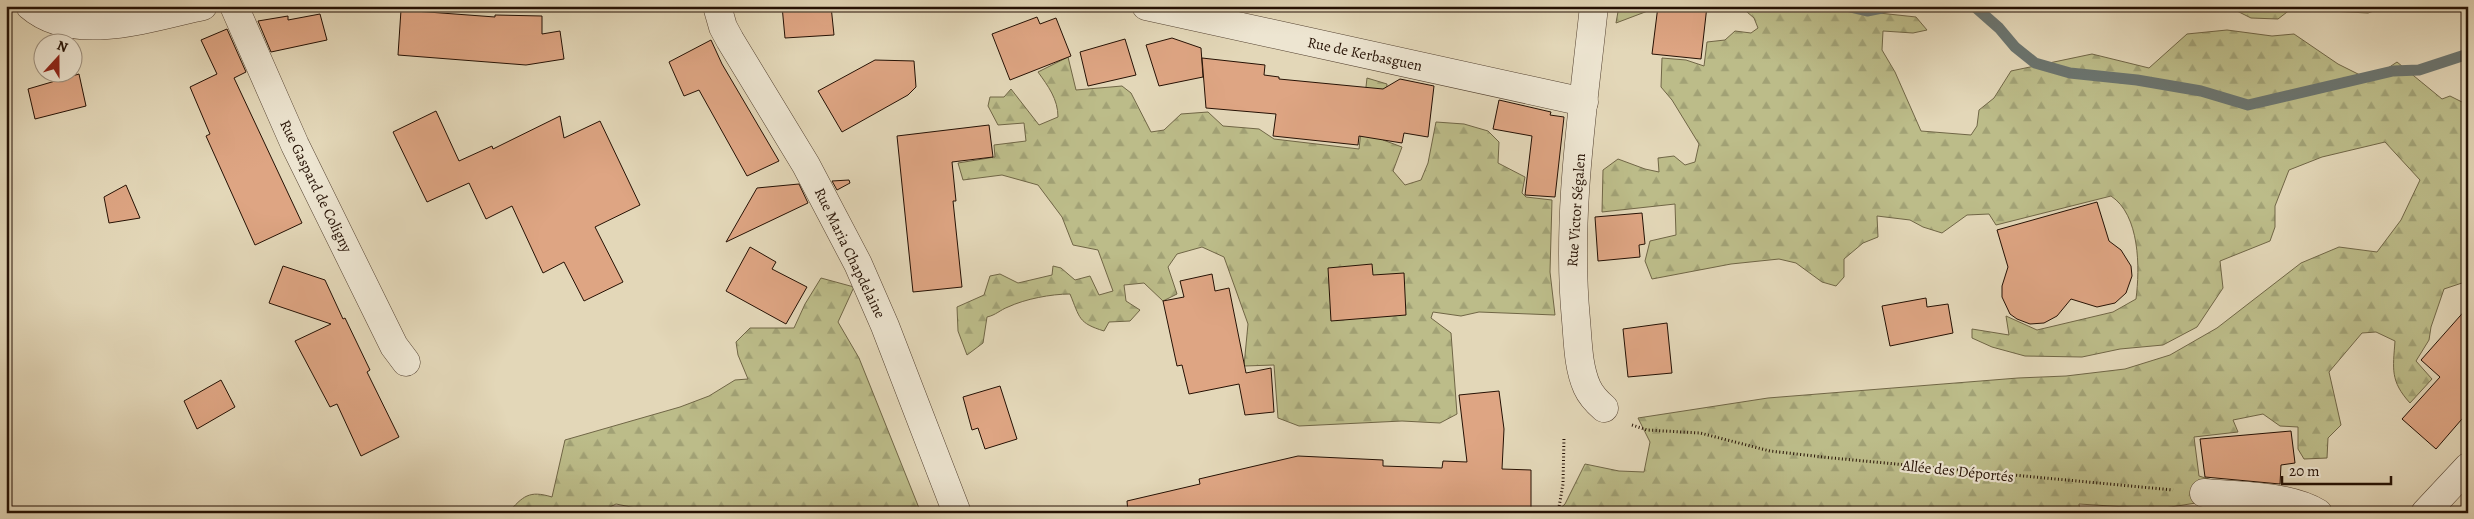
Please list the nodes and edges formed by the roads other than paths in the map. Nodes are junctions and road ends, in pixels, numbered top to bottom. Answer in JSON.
{"nodes":[{"id":1,"x":30,"y":6,"type":"edge"},
{"id":2,"x":203,"y":6,"type":"edge"},
{"id":3,"x":234,"y":6,"type":"edge"},
{"id":4,"x":717,"y":6,"type":"edge"},
{"id":5,"x":1146,"y":6,"type":"edge"},
{"id":6,"x":1594,"y":6,"type":"edge"},
{"id":7,"x":1584,"y":102,"type":"junction"},
{"id":8,"x":406,"y":362,"type":"dead end"},
{"id":9,"x":1604,"y":408,"type":"road end"},
{"id":10,"x":2468,"y":466,"type":"edge"},
{"id":11,"x":2204,"y":493,"type":"road end"},
{"id":12,"x":957,"y":513,"type":"edge"},
{"id":13,"x":2318,"y":513,"type":"edge"},
{"id":14,"x":2426,"y":513,"type":"edge"}],
"edges":[{"from":1,"to":2,"type":"street"},
{"from":3,"to":8,"type":"street","name":"Rue Gaspard de Coligny"},
{"from":4,"to":12,"type":"street","name":"Rue Maria Chapdelaine"},
{"from":5,"to":7,"type":"street","name":"Rue de Kerbasguen"},
{"from":6,"to":7,"type":"street","name":"Rue Victor Ségalen"},
{"from":7,"to":9,"type":"street","name":"Rue Victor Ségalen"},
{"from":10,"to":14,"type":"street"},
{"from":11,"to":13,"type":"street"}]}
